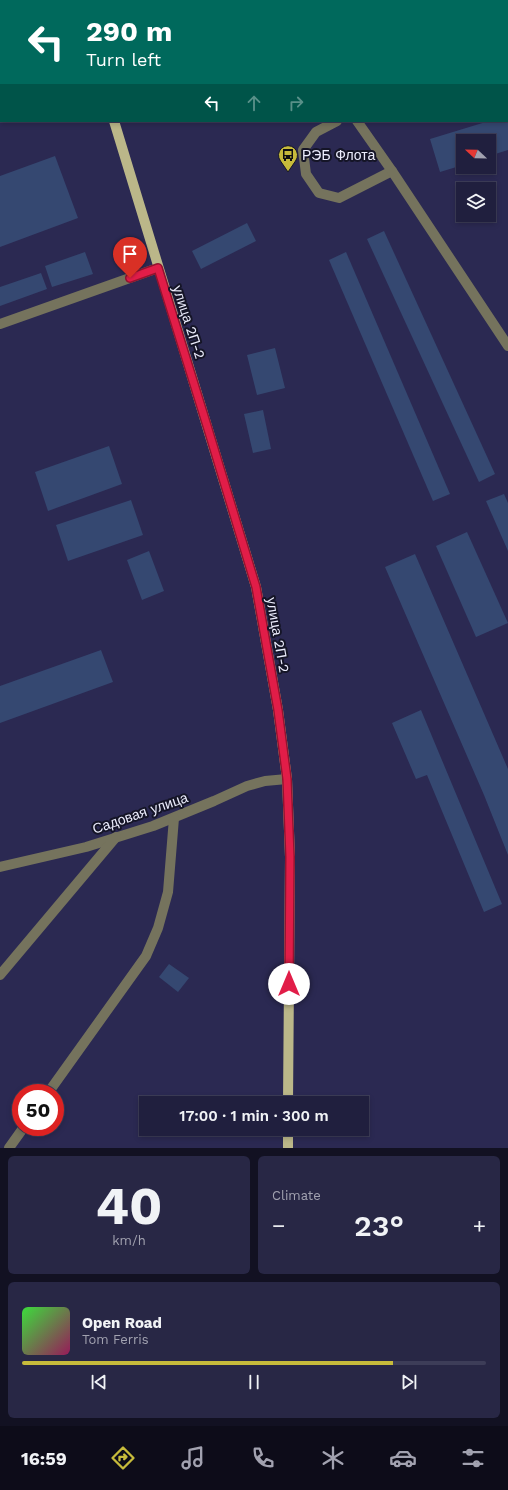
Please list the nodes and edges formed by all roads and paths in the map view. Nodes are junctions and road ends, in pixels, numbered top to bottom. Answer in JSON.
{"nodes":[{"id":1,"x":114,"y":122,"type":"edge"},
{"id":2,"x":335,"y":122,"type":"edge"},
{"id":3,"x":358,"y":122,"type":"edge"},
{"id":4,"x":392,"y":171,"type":"junction"},
{"id":5,"x":158,"y":268,"type":"junction"},
{"id":6,"x":0,"y":324,"type":"edge"},
{"id":7,"x":508,"y":346,"type":"edge"},
{"id":8,"x":287,"y":779,"type":"junction"},
{"id":9,"x":174,"y":818,"type":"junction"},
{"id":10,"x":116,"y":837,"type":"junction"},
{"id":11,"x":0,"y":867,"type":"edge"},
{"id":12,"x":0,"y":975,"type":"edge"},
{"id":13,"x":54,"y":1084,"type":"edge"},
{"id":14,"x":288,"y":1096,"type":"edge"},
{"id":15,"x":18,"y":1136,"type":"edge"},
{"id":16,"x":288,"y":1136,"type":"edge"},
{"id":17,"x":9,"y":1148,"type":"edge"},
{"id":18,"x":288,"y":1148,"type":"edge"}],
"edges":[{"from":1,"to":5,"type":"main road","name":"улица 2П-2"},
{"from":2,"to":4,"type":"street"},
{"from":3,"to":4,"type":"street"},
{"from":4,"to":7,"type":"street"},
{"from":5,"to":6,"type":"street"},
{"from":5,"to":8,"type":"main road","name":"улица 2П-2"},
{"from":8,"to":9,"type":"street","name":"Садовая улица"},
{"from":8,"to":14,"type":"main road","name":"улица 2П-2"},
{"from":9,"to":10,"type":"street","name":"Садовая улица"},
{"from":9,"to":13,"type":"street"},
{"from":10,"to":11,"type":"street","name":"Садовая улица"},
{"from":10,"to":12,"type":"street"},
{"from":15,"to":17,"type":"street"},
{"from":16,"to":18,"type":"main road"}]}
